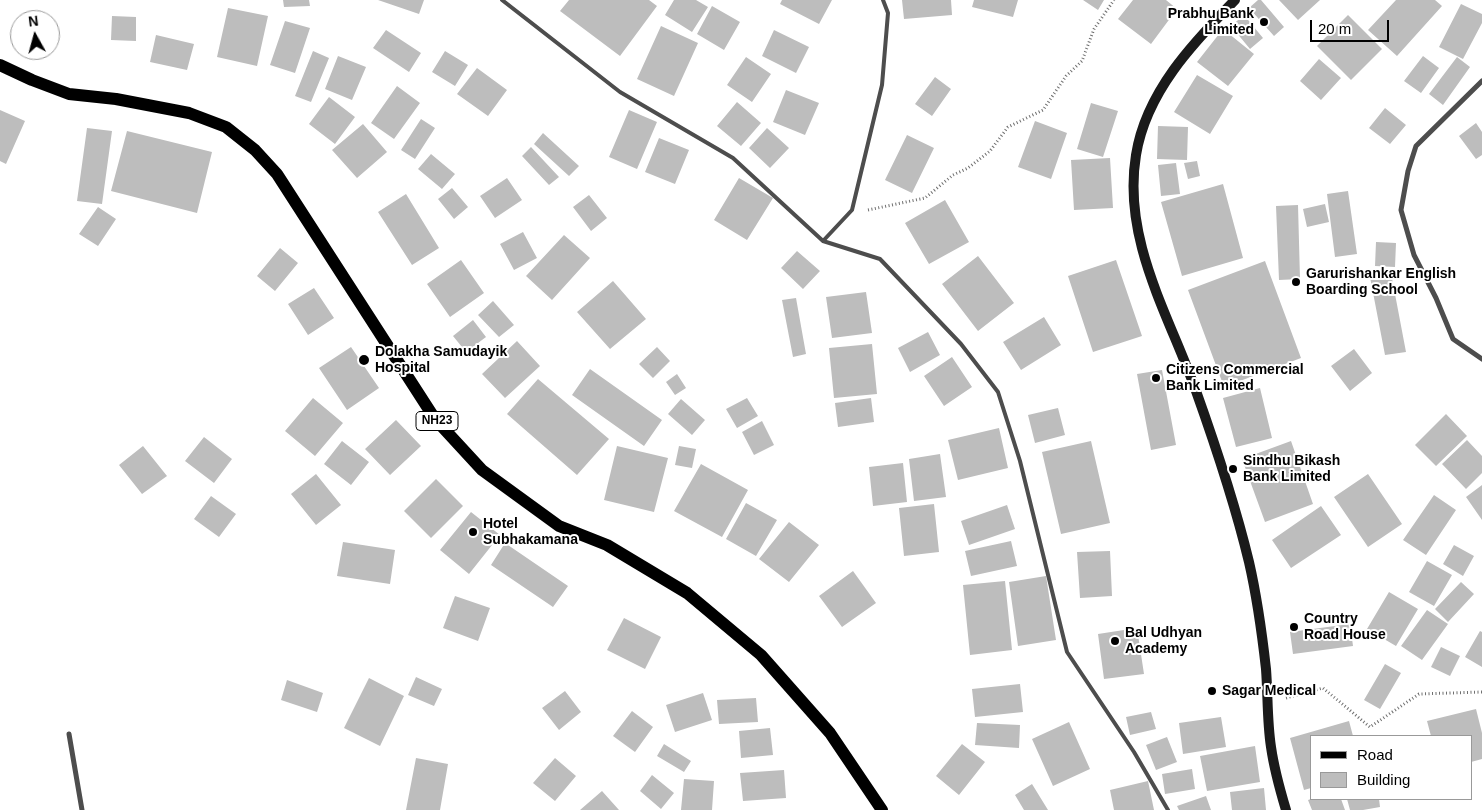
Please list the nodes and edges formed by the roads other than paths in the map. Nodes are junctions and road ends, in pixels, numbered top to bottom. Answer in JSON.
{"nodes":[{"id":1,"x":502,"y":0,"type":"edge"},
{"id":2,"x":883,"y":0,"type":"edge"},
{"id":3,"x":1235,"y":0,"type":"edge"},
{"id":4,"x":0,"y":64,"type":"edge"},
{"id":5,"x":1482,"y":82,"type":"edge"},
{"id":6,"x":823,"y":241,"type":"junction"},
{"id":7,"x":1482,"y":359,"type":"edge"},
{"id":8,"x":69,"y":734,"type":"dead end"},
{"id":9,"x":82,"y":810,"type":"edge"},
{"id":10,"x":882,"y":810,"type":"edge"},
{"id":11,"x":1168,"y":810,"type":"edge"},
{"id":12,"x":1286,"y":810,"type":"edge"}],
"edges":[{"from":1,"to":6,"type":"lane"},
{"from":2,"to":6,"type":"lane"},
{"from":3,"to":12,"type":"main road"},
{"from":4,"to":10,"type":"main road","number":"NH23"},
{"from":5,"to":7,"type":"street"},
{"from":6,"to":11,"type":"lane"},
{"from":8,"to":9,"type":"street"}]}
